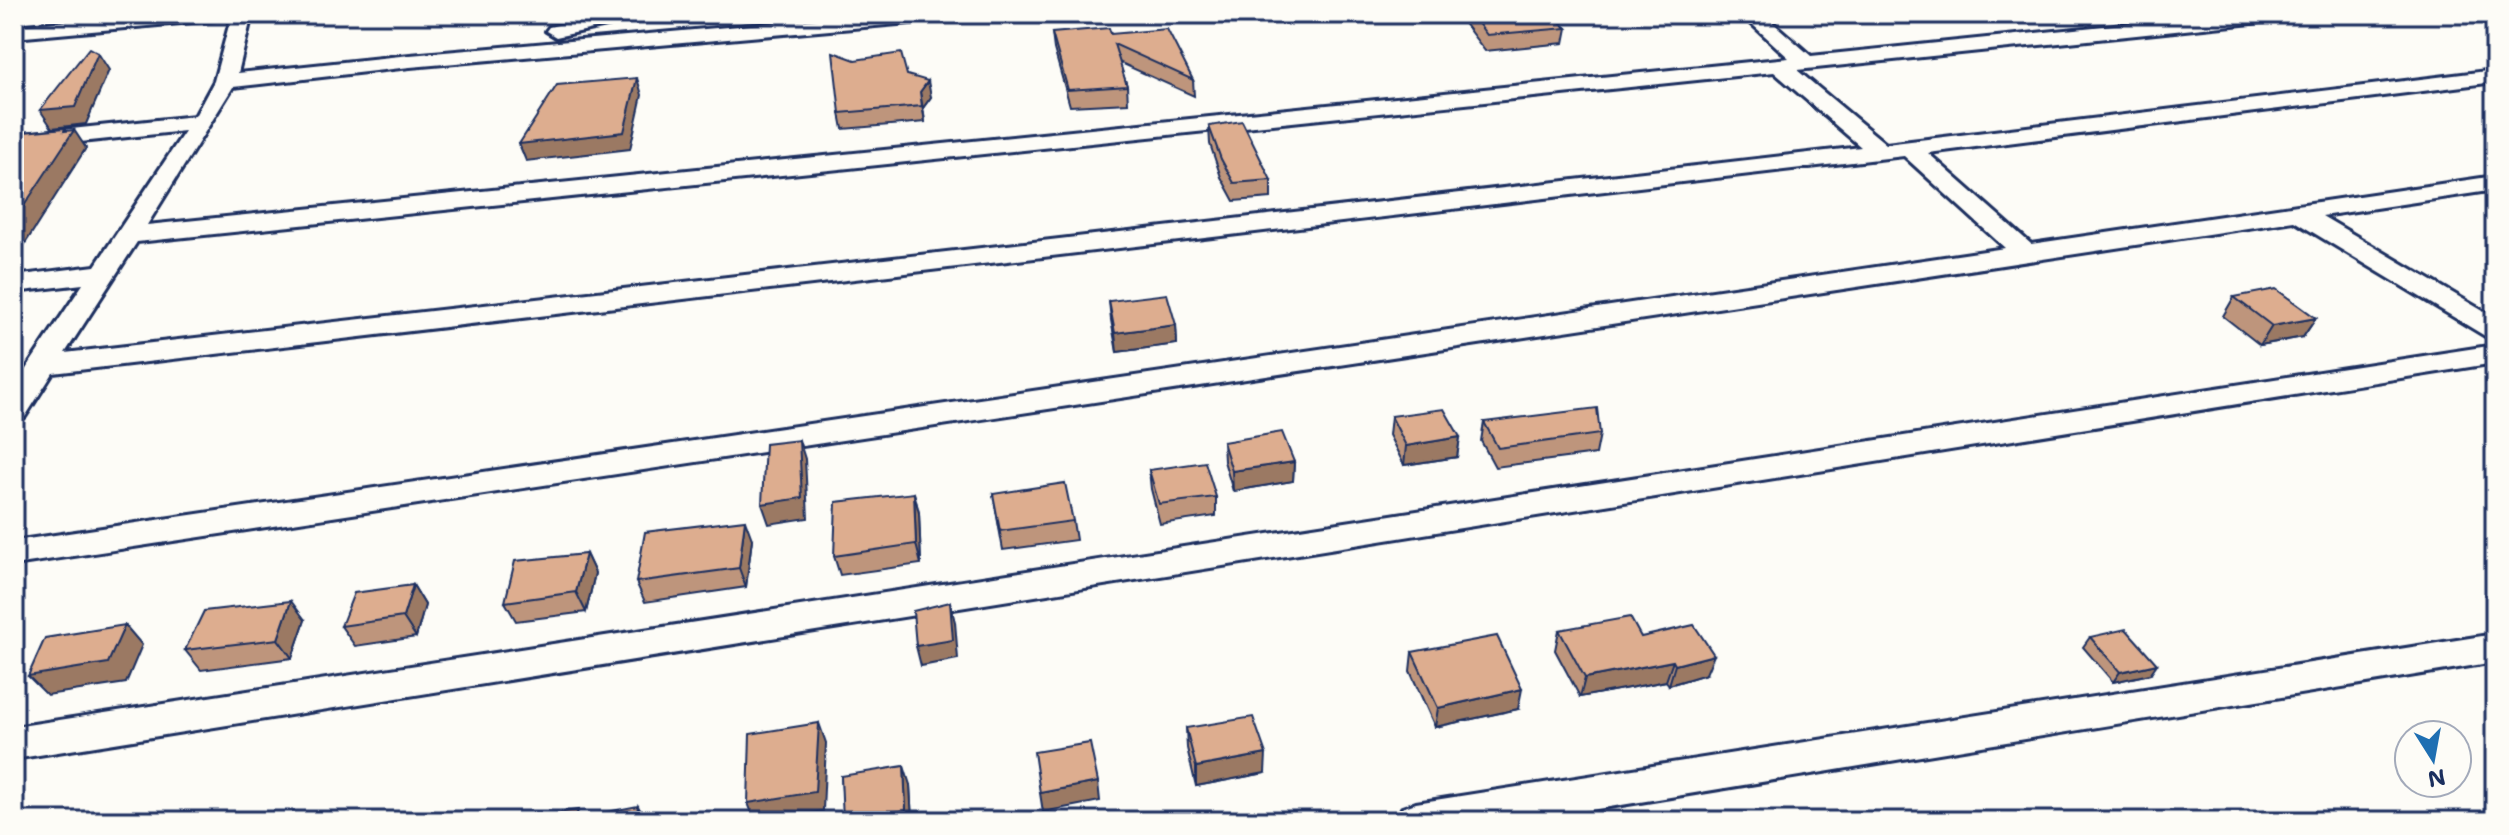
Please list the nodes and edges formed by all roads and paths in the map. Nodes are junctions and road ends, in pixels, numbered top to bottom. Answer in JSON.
{"nodes":[{"id":1,"x":214,"y":14,"type":"edge"},
{"id":2,"x":242,"y":14,"type":"edge"},
{"id":3,"x":636,"y":14,"type":"edge"},
{"id":4,"x":868,"y":14,"type":"edge"},
{"id":5,"x":944,"y":14,"type":"edge"},
{"id":6,"x":1751,"y":14,"type":"edge"},
{"id":7,"x":2281,"y":14,"type":"edge"},
{"id":8,"x":817,"y":25,"type":"junction"},
{"id":9,"x":14,"y":32,"type":"edge"},
{"id":10,"x":410,"y":61,"type":"junction"},
{"id":11,"x":1807,"y":63,"type":"junction"},
{"id":12,"x":1779,"y":66,"type":"junction"},
{"id":13,"x":2495,"y":76,"type":"edge"},
{"id":14,"x":225,"y":81,"type":"junction"},
{"id":15,"x":202,"y":122,"type":"junction"},
{"id":16,"x":14,"y":142,"type":"edge"},
{"id":17,"x":1909,"y":148,"type":"junction"},
{"id":18,"x":1878,"y":149,"type":"junction"},
{"id":19,"x":2495,"y":183,"type":"edge"},
{"id":20,"x":2297,"y":212,"type":"junction"},
{"id":21,"x":128,"y":235,"type":"junction"},
{"id":22,"x":2026,"y":253,"type":"junction"},
{"id":23,"x":104,"y":273,"type":"junction"},
{"id":24,"x":14,"y":284,"type":"edge"},
{"id":25,"x":2495,"y":330,"type":"edge"},
{"id":26,"x":2495,"y":354,"type":"edge"},
{"id":27,"x":44,"y":365,"type":"junction"},
{"id":28,"x":14,"y":410,"type":"edge"},
{"id":29,"x":14,"y":553,"type":"edge"},
{"id":30,"x":2495,"y":648,"type":"edge"},
{"id":31,"x":14,"y":743,"type":"edge"},
{"id":32,"x":1416,"y":821,"type":"edge"}],
"edges":[{"from":1,"to":9,"type":"street"},
{"from":2,"to":14,"type":"street"},
{"from":3,"to":10,"type":"street"},
{"from":4,"to":8,"type":"street"},
{"from":5,"to":8,"type":"street"},
{"from":6,"to":11,"type":"street"},
{"from":7,"to":11,"type":"street"},
{"from":8,"to":10,"type":"street"},
{"from":10,"to":14,"type":"street"},
{"from":11,"to":12,"type":"street"},
{"from":12,"to":18,"type":"street"},
{"from":12,"to":21,"type":"street"},
{"from":13,"to":17,"type":"street"},
{"from":14,"to":15,"type":"street"},
{"from":15,"to":16,"type":"street"},
{"from":15,"to":21,"type":"street"},
{"from":17,"to":18,"type":"street"},
{"from":17,"to":22,"type":"street"},
{"from":18,"to":27,"type":"street"},
{"from":19,"to":20,"type":"street"},
{"from":20,"to":22,"type":"street"},
{"from":20,"to":25,"type":"street"},
{"from":21,"to":23,"type":"street"},
{"from":22,"to":29,"type":"street"},
{"from":23,"to":24,"type":"street"},
{"from":23,"to":27,"type":"street"},
{"from":26,"to":31,"type":"street"},
{"from":27,"to":28,"type":"street"},
{"from":30,"to":32,"type":"street"}]}
